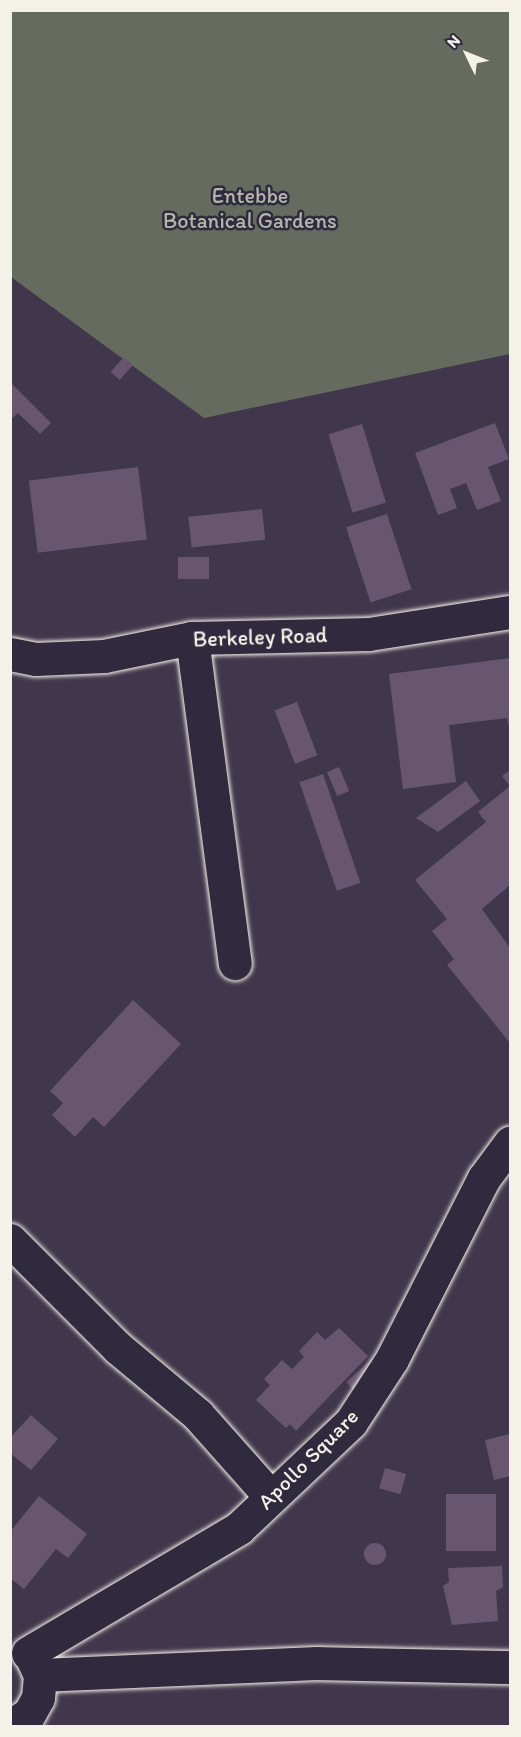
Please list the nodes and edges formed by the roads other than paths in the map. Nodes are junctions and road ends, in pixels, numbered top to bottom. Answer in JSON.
{"nodes":[{"id":1,"x":510,"y":612,"type":"edge"},
{"id":2,"x":192,"y":638,"type":"junction"},
{"id":3,"x":10,"y":654,"type":"edge"},
{"id":4,"x":236,"y":963,"type":"dead end"},
{"id":5,"x":510,"y":1143,"type":"edge"},
{"id":6,"x":10,"y":1240,"type":"edge"},
{"id":7,"x":270,"y":1496,"type":"junction"},
{"id":8,"x":26,"y":1656,"type":"edge"},
{"id":9,"x":510,"y":1667,"type":"edge"},
{"id":10,"x":10,"y":1726,"type":"edge"}],
"edges":[{"from":1,"to":2,"type":"street","name":"Berkeley Road"},
{"from":2,"to":3,"type":"street","name":"Berkeley Road"},
{"from":2,"to":4,"type":"street"},
{"from":5,"to":7,"type":"street","name":"Apollo Square"},
{"from":6,"to":7,"type":"street"},
{"from":7,"to":8,"type":"street","name":"Apollo Square"},
{"from":8,"to":9,"type":"street"},
{"from":8,"to":10,"type":"street"}]}
